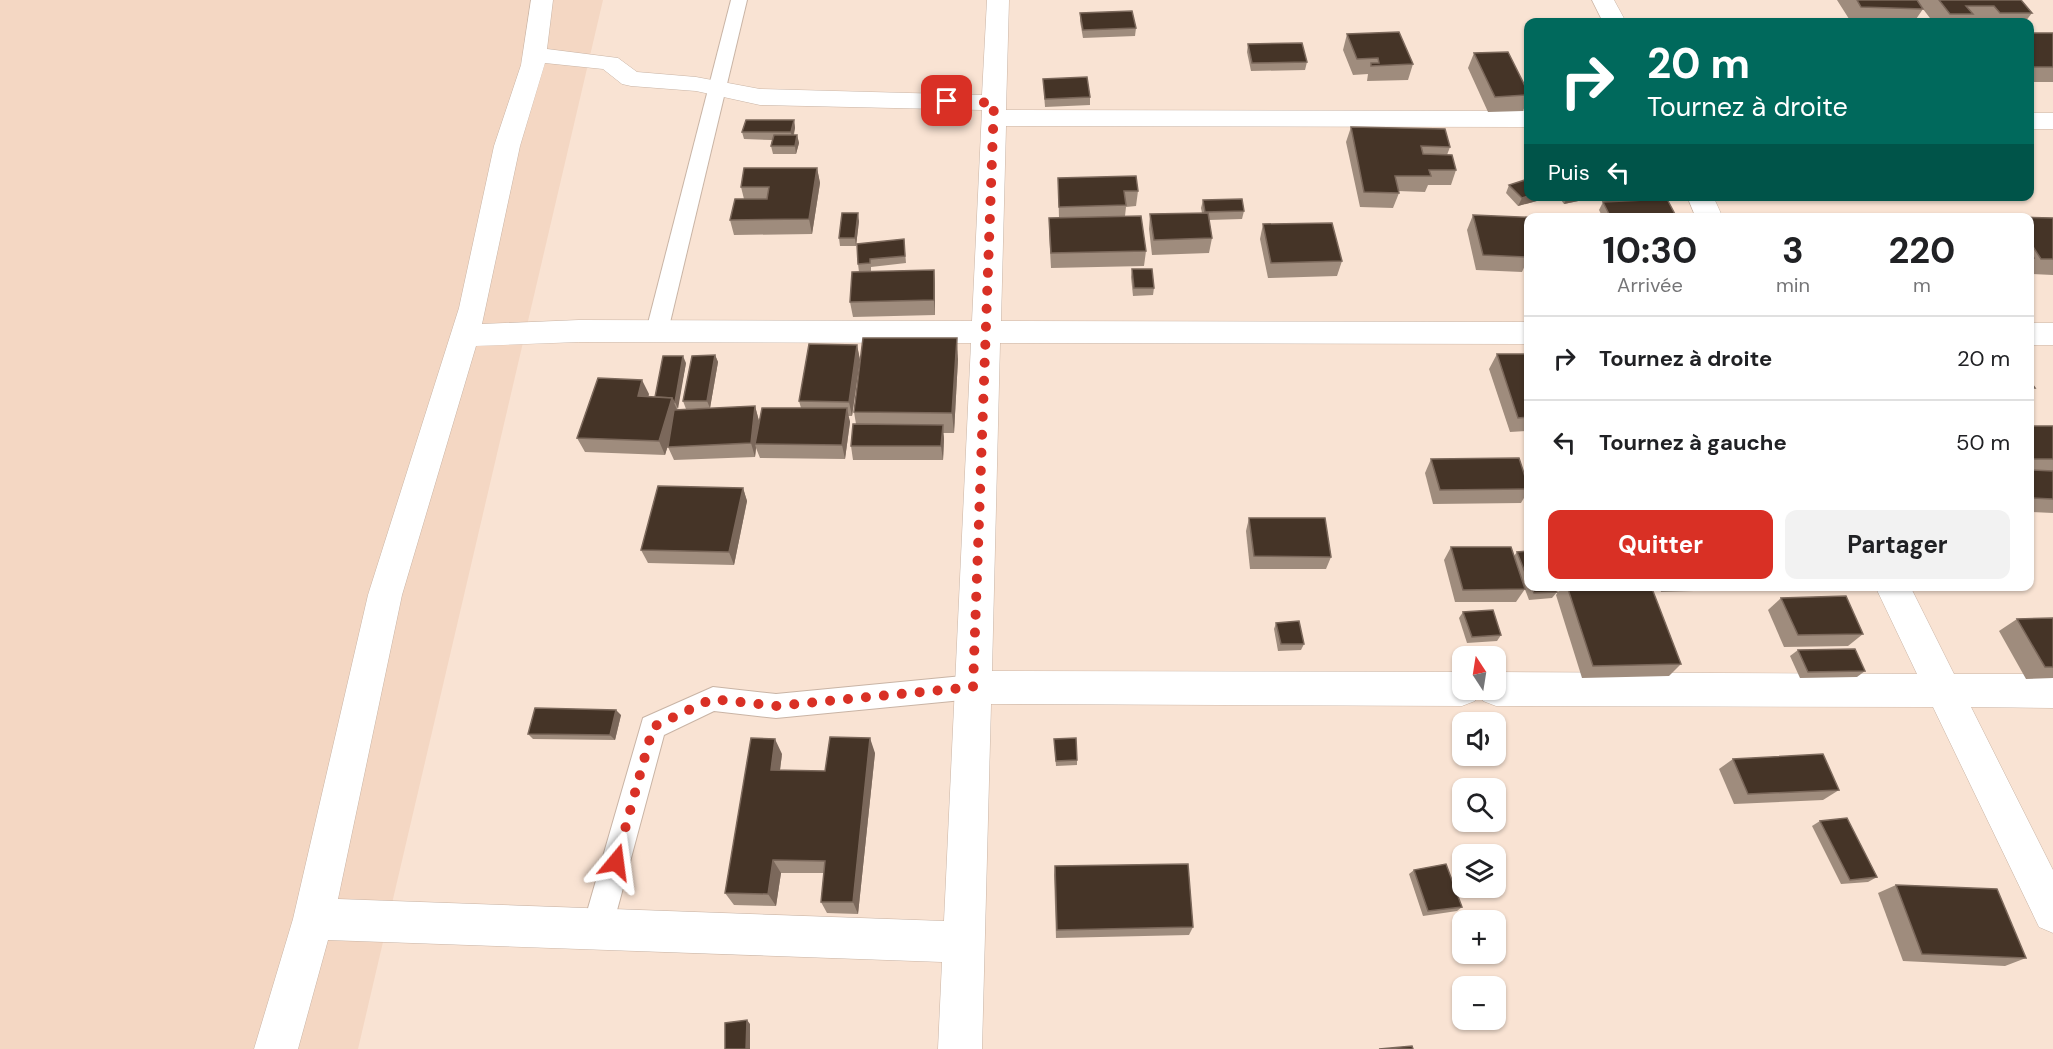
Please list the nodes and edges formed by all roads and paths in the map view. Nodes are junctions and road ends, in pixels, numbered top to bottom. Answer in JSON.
{"nodes":[{"id":1,"x":542,"y":0,"type":"edge"},
{"id":2,"x":739,"y":0,"type":"edge"},
{"id":3,"x":998,"y":0,"type":"edge"},
{"id":4,"x":1603,"y":0,"type":"edge"},
{"id":5,"x":1612,"y":18,"type":"edge"},
{"id":6,"x":534,"y":55,"type":"junction"},
{"id":7,"x":719,"y":88,"type":"junction"},
{"id":8,"x":994,"y":110,"type":"junction"},
{"id":9,"x":1524,"y":119,"type":"edge"},
{"id":10,"x":2034,"y":121,"type":"edge"},
{"id":11,"x":2053,"y":121,"type":"edge"},
{"id":12,"x":657,"y":331,"type":"junction"},
{"id":13,"x":986,"y":332,"type":"junction"},
{"id":14,"x":1524,"y":333,"type":"edge"},
{"id":15,"x":2034,"y":334,"type":"edge"},
{"id":16,"x":2053,"y":334,"type":"edge"},
{"id":17,"x":464,"y":336,"type":"junction"},
{"id":18,"x":1894,"y":591,"type":"edge"},
{"id":19,"x":973,"y":687,"type":"junction"},
{"id":20,"x":1452,"y":688,"type":"edge"},
{"id":21,"x":1506,"y":689,"type":"edge"},
{"id":22,"x":1943,"y":690,"type":"junction"},
{"id":23,"x":2053,"y":691,"type":"edge"},
{"id":24,"x":2053,"y":913,"type":"edge"},
{"id":25,"x":313,"y":919,"type":"junction"},
{"id":26,"x":597,"y":929,"type":"junction"},
{"id":27,"x":964,"y":942,"type":"junction"},
{"id":28,"x":276,"y":1049,"type":"edge"},
{"id":29,"x":960,"y":1049,"type":"edge"}],
"edges":[{"from":1,"to":6,"type":"street"},
{"from":2,"to":7,"type":"lane"},
{"from":3,"to":8,"type":"street"},
{"from":4,"to":5,"type":"street"},
{"from":6,"to":7,"type":"street"},
{"from":6,"to":17,"type":"street"},
{"from":7,"to":8,"type":"street"},
{"from":7,"to":12,"type":"lane"},
{"from":8,"to":9,"type":"street"},
{"from":8,"to":13,"type":"street"},
{"from":10,"to":11,"type":"street"},
{"from":12,"to":13,"type":"street"},
{"from":12,"to":17,"type":"street"},
{"from":13,"to":14,"type":"street"},
{"from":13,"to":19,"type":"street"},
{"from":15,"to":16,"type":"street"},
{"from":17,"to":25,"type":"street"},
{"from":18,"to":22,"type":"street"},
{"from":19,"to":20,"type":"street"},
{"from":19,"to":26,"type":"lane"},
{"from":19,"to":27,"type":"street"},
{"from":21,"to":22,"type":"street"},
{"from":22,"to":23,"type":"street"},
{"from":22,"to":24,"type":"street"},
{"from":25,"to":26,"type":"street"},
{"from":25,"to":28,"type":"street"},
{"from":26,"to":27,"type":"street"},
{"from":27,"to":29,"type":"street"}]}
